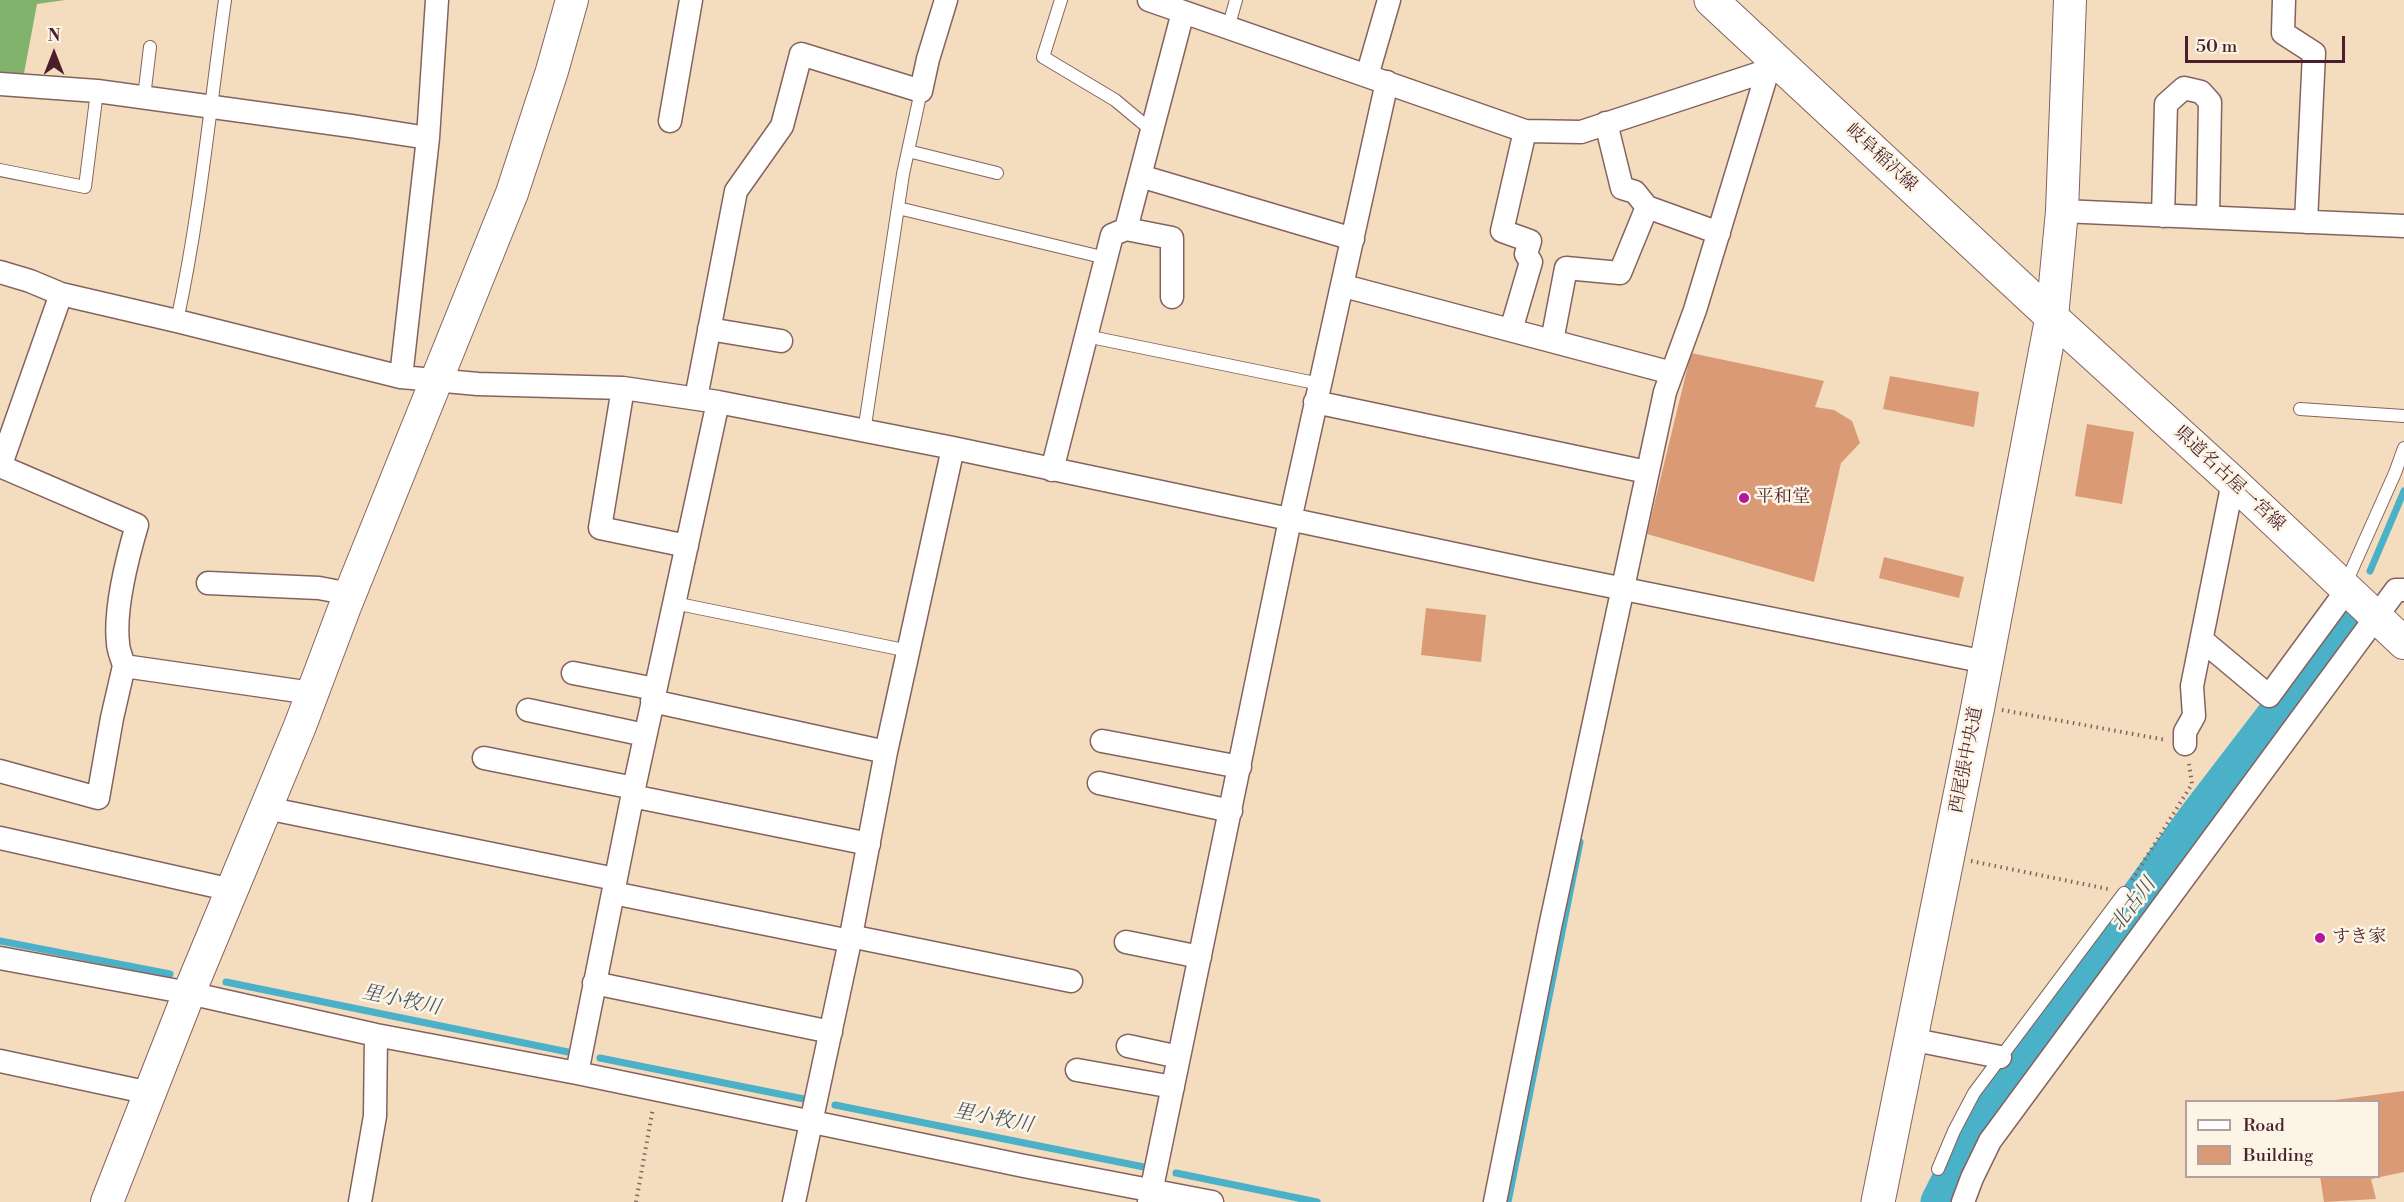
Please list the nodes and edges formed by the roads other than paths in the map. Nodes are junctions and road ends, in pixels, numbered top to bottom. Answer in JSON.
{"nodes":[{"id":1,"x":225,"y":0,"type":"edge"},
{"id":2,"x":437,"y":0,"type":"edge"},
{"id":3,"x":572,"y":0,"type":"edge"},
{"id":4,"x":691,"y":0,"type":"edge"},
{"id":5,"x":946,"y":0,"type":"edge"},
{"id":6,"x":1061,"y":0,"type":"edge"},
{"id":7,"x":1149,"y":0,"type":"edge"},
{"id":8,"x":1236,"y":0,"type":"edge"},
{"id":9,"x":1389,"y":0,"type":"edge"},
{"id":10,"x":1711,"y":0,"type":"edge"},
{"id":11,"x":2070,"y":0,"type":"edge"},
{"id":12,"x":2284,"y":0,"type":"edge"},
{"id":13,"x":1183,"y":12,"type":"junction"},
{"id":14,"x":1228,"y":28,"type":"junction"},
{"id":15,"x":150,"y":47,"type":"dead end"},
{"id":16,"x":1775,"y":68,"type":"junction"},
{"id":17,"x":1377,"y":79,"type":"junction"},
{"id":18,"x":0,"y":84,"type":"edge"},
{"id":19,"x":97,"y":91,"type":"junction"},
{"id":20,"x":921,"y":91,"type":"junction"},
{"id":21,"x":144,"y":97,"type":"junction"},
{"id":22,"x":210,"y":107,"type":"junction"},
{"id":23,"x":670,"y":121,"type":"dead end"},
{"id":24,"x":1606,"y":123,"type":"junction"},
{"id":25,"x":1151,"y":130,"type":"junction"},
{"id":26,"x":1525,"y":130,"type":"junction"},
{"id":27,"x":428,"y":138,"type":"junction"},
{"id":28,"x":908,"y":151,"type":"junction"},
{"id":29,"x":0,"y":170,"type":"edge"},
{"id":30,"x":997,"y":173,"type":"dead end"},
{"id":31,"x":1140,"y":176,"type":"junction"},
{"id":32,"x":1647,"y":207,"type":"junction"},
{"id":33,"x":898,"y":208,"type":"junction"},
{"id":34,"x":2062,"y":211,"type":"junction"},
{"id":35,"x":2163,"y":216,"type":"junction"},
{"id":36,"x":2208,"y":217,"type":"junction"},
{"id":37,"x":2306,"y":222,"type":"junction"},
{"id":38,"x":2404,"y":226,"type":"edge"},
{"id":39,"x":1126,"y":229,"type":"junction"},
{"id":40,"x":1719,"y":233,"type":"junction"},
{"id":41,"x":1353,"y":239,"type":"junction"},
{"id":42,"x":1106,"y":258,"type":"junction"},
{"id":43,"x":0,"y":272,"type":"edge"},
{"id":44,"x":1344,"y":286,"type":"junction"},
{"id":45,"x":61,"y":294,"type":"junction"},
{"id":46,"x":1172,"y":297,"type":"dead end"},
{"id":47,"x":2052,"y":317,"type":"junction"},
{"id":48,"x":177,"y":321,"type":"junction"},
{"id":49,"x":709,"y":330,"type":"junction"},
{"id":50,"x":1512,"y":330,"type":"junction"},
{"id":51,"x":1086,"y":336,"type":"junction"},
{"id":52,"x":780,"y":340,"type":"dead end"},
{"id":53,"x":1552,"y":341,"type":"junction"},
{"id":54,"x":1672,"y":373,"type":"junction"},
{"id":55,"x":401,"y":377,"type":"junction"},
{"id":56,"x":437,"y":380,"type":"junction"},
{"id":57,"x":623,"y":388,"type":"junction"},
{"id":58,"x":1318,"y":393,"type":"junction"},
{"id":59,"x":696,"y":398,"type":"junction"},
{"id":60,"x":718,"y":402,"type":"junction"},
{"id":61,"x":2300,"y":410,"type":"dead end"},
{"id":62,"x":2404,"y":416,"type":"edge"},
{"id":63,"x":864,"y":432,"type":"junction"},
{"id":64,"x":953,"y":448,"type":"junction"},
{"id":65,"x":2404,"y":448,"type":"edge"},
{"id":66,"x":0,"y":467,"type":"edge"},
{"id":67,"x":1052,"y":470,"type":"junction"},
{"id":68,"x":1647,"y":472,"type":"junction"},
{"id":69,"x":2233,"y":482,"type":"junction"},
{"id":70,"x":1290,"y":519,"type":"junction"},
{"id":71,"x":687,"y":546,"type":"junction"},
{"id":72,"x":208,"y":583,"type":"dead end"},
{"id":73,"x":2345,"y":588,"type":"junction"},
{"id":74,"x":1623,"y":589,"type":"junction"},
{"id":75,"x":2404,"y":591,"type":"edge"},
{"id":76,"x":350,"y":594,"type":"junction"},
{"id":77,"x":674,"y":603,"type":"junction"},
{"id":78,"x":2377,"y":617,"type":"junction"},
{"id":79,"x":2202,"y":639,"type":"junction"},
{"id":80,"x":2404,"y":643,"type":"edge"},
{"id":81,"x":909,"y":651,"type":"junction"},
{"id":82,"x":1986,"y":662,"type":"junction"},
{"id":83,"x":124,"y":666,"type":"junction"},
{"id":84,"x":573,"y":673,"type":"dead end"},
{"id":85,"x":312,"y":693,"type":"junction"},
{"id":86,"x":654,"y":695,"type":"junction"},
{"id":87,"x":528,"y":710,"type":"dead end"},
{"id":88,"x":645,"y":735,"type":"junction"},
{"id":89,"x":1102,"y":741,"type":"dead end"},
{"id":90,"x":2185,"y":744,"type":"road end"},
{"id":91,"x":886,"y":752,"type":"junction"},
{"id":92,"x":484,"y":758,"type":"dead end"},
{"id":93,"x":1240,"y":767,"type":"junction"},
{"id":94,"x":0,"y":771,"type":"edge"},
{"id":95,"x":1100,"y":783,"type":"dead end"},
{"id":96,"x":633,"y":792,"type":"junction"},
{"id":97,"x":266,"y":808,"type":"junction"},
{"id":98,"x":1231,"y":811,"type":"junction"},
{"id":99,"x":0,"y":838,"type":"edge"},
{"id":100,"x":869,"y":844,"type":"junction"},
{"id":101,"x":614,"y":886,"type":"junction"},
{"id":102,"x":232,"y":890,"type":"junction"},
{"id":103,"x":2124,"y":893,"type":"road end"},
{"id":104,"x":850,"y":939,"type":"junction"},
{"id":105,"x":1126,"y":942,"type":"dead end"},
{"id":106,"x":1200,"y":957,"type":"junction"},
{"id":107,"x":0,"y":958,"type":"edge"},
{"id":108,"x":1071,"y":981,"type":"dead end"},
{"id":109,"x":594,"y":983,"type":"junction"},
{"id":110,"x":189,"y":993,"type":"junction"},
{"id":111,"x":831,"y":1032,"type":"junction"},
{"id":112,"x":376,"y":1035,"type":"junction"},
{"id":113,"x":1910,"y":1039,"type":"junction"},
{"id":114,"x":1128,"y":1046,"type":"dead end"},
{"id":115,"x":1179,"y":1057,"type":"junction"},
{"id":116,"x":2000,"y":1057,"type":"junction"},
{"id":117,"x":0,"y":1061,"type":"edge"},
{"id":118,"x":1077,"y":1070,"type":"dead end"},
{"id":119,"x":577,"y":1073,"type":"junction"},
{"id":120,"x":1173,"y":1087,"type":"junction"},
{"id":121,"x":150,"y":1093,"type":"junction"},
{"id":122,"x":811,"y":1122,"type":"junction"},
{"id":123,"x":1938,"y":1169,"type":"dead end"},
{"id":124,"x":1150,"y":1196,"type":"edge"},
{"id":125,"x":107,"y":1202,"type":"edge"},
{"id":126,"x":360,"y":1202,"type":"edge"},
{"id":127,"x":794,"y":1202,"type":"edge"},
{"id":128,"x":1212,"y":1202,"type":"edge"},
{"id":129,"x":1495,"y":1202,"type":"edge"},
{"id":130,"x":1878,"y":1202,"type":"edge"},
{"id":131,"x":1963,"y":1202,"type":"edge"}],
"edges":[{"from":1,"to":22,"type":"lane"},
{"from":2,"to":27,"type":"street"},
{"from":3,"to":56,"type":"street"},
{"from":4,"to":23,"type":"street"},
{"from":5,"to":20,"type":"street"},
{"from":6,"to":25,"type":"lane"},
{"from":7,"to":13,"type":"street"},
{"from":8,"to":14,"type":"lane"},
{"from":9,"to":17,"type":"street"},
{"from":10,"to":16,"type":"main road","name":"岐阜稲沢線"},
{"from":11,"to":34,"type":"street"},
{"from":12,"to":37,"type":"street"},
{"from":13,"to":14,"type":"street"},
{"from":13,"to":25,"type":"street"},
{"from":14,"to":17,"type":"street"},
{"from":15,"to":21,"type":"lane"},
{"from":16,"to":24,"type":"street"},
{"from":16,"to":40,"type":"street"},
{"from":16,"to":47,"type":"main road","name":"岐阜稲沢線"},
{"from":17,"to":26,"type":"street"},
{"from":17,"to":41,"type":"street"},
{"from":18,"to":19,"type":"street"},
{"from":19,"to":21,"type":"street"},
{"from":19,"to":29,"type":"lane"},
{"from":20,"to":28,"type":"lane"},
{"from":20,"to":49,"type":"street"},
{"from":21,"to":22,"type":"street"},
{"from":22,"to":27,"type":"street"},
{"from":22,"to":48,"type":"lane"},
{"from":24,"to":26,"type":"street"},
{"from":24,"to":32,"type":"street"},
{"from":25,"to":31,"type":"street"},
{"from":26,"to":50,"type":"street"},
{"from":27,"to":55,"type":"street"},
{"from":28,"to":30,"type":"lane"},
{"from":28,"to":33,"type":"lane"},
{"from":31,"to":39,"type":"street"},
{"from":31,"to":41,"type":"street"},
{"from":32,"to":40,"type":"street"},
{"from":32,"to":53,"type":"street"},
{"from":33,"to":42,"type":"lane"},
{"from":33,"to":63,"type":"lane"},
{"from":34,"to":35,"type":"street"},
{"from":34,"to":47,"type":"street"},
{"from":35,"to":36,"type":"street"},
{"from":35,"to":36,"type":"street"},
{"from":36,"to":37,"type":"street"},
{"from":37,"to":38,"type":"street"},
{"from":39,"to":42,"type":"street"},
{"from":39,"to":46,"type":"street"},
{"from":40,"to":54,"type":"street"},
{"from":41,"to":44,"type":"street"},
{"from":42,"to":51,"type":"street"},
{"from":43,"to":45,"type":"street"},
{"from":44,"to":50,"type":"street"},
{"from":44,"to":58,"type":"street"},
{"from":45,"to":48,"type":"street"},
{"from":45,"to":66,"type":"street"},
{"from":47,"to":69,"type":"street","name":"県道名古屋一宮線"},
{"from":47,"to":82,"type":"main road","name":"西尾張中央道"},
{"from":48,"to":55,"type":"street"},
{"from":49,"to":52,"type":"street"},
{"from":49,"to":59,"type":"street"},
{"from":50,"to":53,"type":"street"},
{"from":51,"to":58,"type":"lane"},
{"from":51,"to":67,"type":"street"},
{"from":53,"to":54,"type":"street"},
{"from":54,"to":68,"type":"street"},
{"from":55,"to":56,"type":"street"},
{"from":56,"to":57,"type":"street"},
{"from":56,"to":76,"type":"street"},
{"from":57,"to":59,"type":"street"},
{"from":57,"to":71,"type":"street"},
{"from":58,"to":68,"type":"street"},
{"from":58,"to":70,"type":"street"},
{"from":59,"to":60,"type":"street"},
{"from":60,"to":63,"type":"street"},
{"from":60,"to":71,"type":"street"},
{"from":61,"to":62,"type":"lane"},
{"from":63,"to":64,"type":"street"},
{"from":64,"to":67,"type":"street"},
{"from":64,"to":81,"type":"street"},
{"from":65,"to":73,"type":"lane"},
{"from":66,"to":83,"type":"street"},
{"from":67,"to":70,"type":"street"},
{"from":68,"to":74,"type":"street"},
{"from":69,"to":73,"type":"street","name":"県道名古屋一宮線"},
{"from":69,"to":79,"type":"street"},
{"from":70,"to":74,"type":"street"},
{"from":70,"to":93,"type":"street"},
{"from":71,"to":77,"type":"street"},
{"from":72,"to":76,"type":"street"},
{"from":73,"to":78,"type":"street","name":"県道名古屋一宮線"},
{"from":73,"to":79,"type":"street"},
{"from":74,"to":82,"type":"street"},
{"from":74,"to":129,"type":"street"},
{"from":75,"to":78,"type":"street"},
{"from":76,"to":85,"type":"street"},
{"from":77,"to":81,"type":"lane"},
{"from":77,"to":86,"type":"street"},
{"from":78,"to":80,"type":"street","name":"県道名古屋一宮線"},
{"from":78,"to":131,"type":"street"},
{"from":79,"to":90,"type":"street"},
{"from":81,"to":91,"type":"street"},
{"from":82,"to":113,"type":"main road","name":"西尾張中央道"},
{"from":83,"to":85,"type":"street"},
{"from":83,"to":94,"type":"street"},
{"from":84,"to":86,"type":"street"},
{"from":85,"to":97,"type":"street"},
{"from":86,"to":88,"type":"street"},
{"from":86,"to":91,"type":"street"},
{"from":87,"to":88,"type":"street"},
{"from":88,"to":96,"type":"street"},
{"from":89,"to":93,"type":"street"},
{"from":91,"to":100,"type":"street"},
{"from":92,"to":96,"type":"street"},
{"from":93,"to":98,"type":"street"},
{"from":95,"to":98,"type":"street"},
{"from":96,"to":100,"type":"street"},
{"from":96,"to":101,"type":"street"},
{"from":97,"to":101,"type":"street"},
{"from":97,"to":102,"type":"street"},
{"from":98,"to":106,"type":"street"},
{"from":99,"to":102,"type":"street"},
{"from":100,"to":104,"type":"street"},
{"from":101,"to":104,"type":"street"},
{"from":101,"to":109,"type":"street"},
{"from":102,"to":110,"type":"street"},
{"from":103,"to":116,"type":"lane"},
{"from":104,"to":108,"type":"street"},
{"from":104,"to":111,"type":"street"},
{"from":105,"to":106,"type":"street"},
{"from":106,"to":115,"type":"street"},
{"from":107,"to":110,"type":"street"},
{"from":109,"to":111,"type":"street"},
{"from":109,"to":119,"type":"street"},
{"from":110,"to":112,"type":"street"},
{"from":110,"to":121,"type":"street"},
{"from":111,"to":122,"type":"street"},
{"from":112,"to":119,"type":"street"},
{"from":112,"to":126,"type":"street"},
{"from":113,"to":116,"type":"street"},
{"from":113,"to":130,"type":"main road","name":"西尾張中央道"},
{"from":114,"to":115,"type":"street"},
{"from":115,"to":120,"type":"street"},
{"from":116,"to":123,"type":"lane"},
{"from":117,"to":121,"type":"street"},
{"from":118,"to":120,"type":"street"},
{"from":119,"to":122,"type":"street"},
{"from":120,"to":124,"type":"street"},
{"from":121,"to":125,"type":"street"},
{"from":122,"to":124,"type":"street"},
{"from":122,"to":127,"type":"street"},
{"from":124,"to":128,"type":"street"}]}
